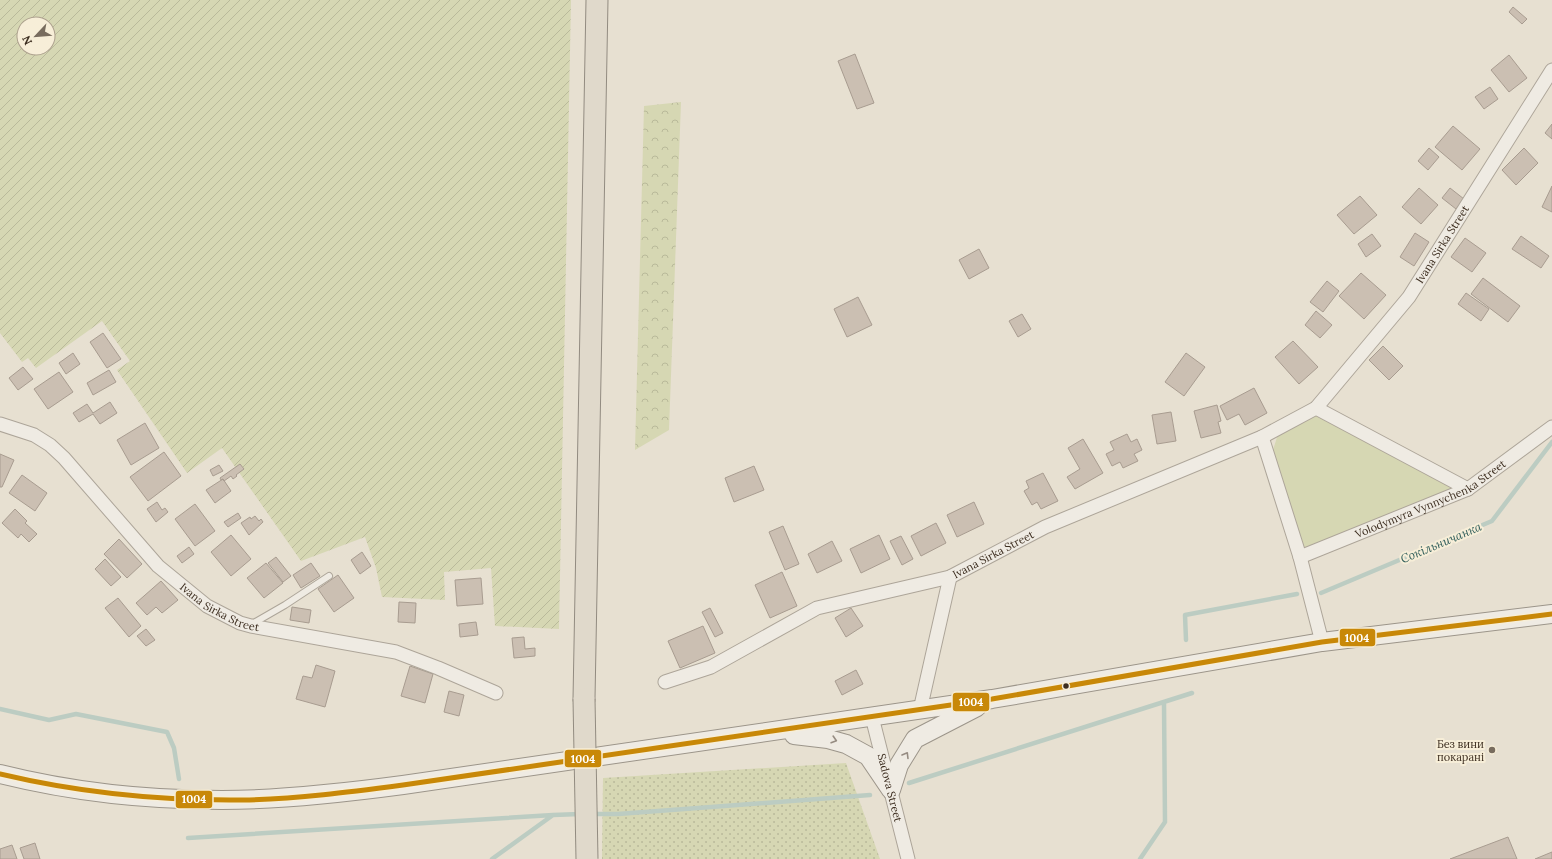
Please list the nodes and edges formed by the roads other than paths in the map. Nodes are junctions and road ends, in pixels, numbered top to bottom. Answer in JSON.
{"nodes":[{"id":1,"x":597,"y":0,"type":"edge"},
{"id":2,"x":1552,"y":70,"type":"edge"},
{"id":3,"x":1316,"y":408,"type":"junction"},
{"id":4,"x":0,"y":424,"type":"edge"},
{"id":5,"x":1552,"y":426,"type":"edge"},
{"id":6,"x":1262,"y":437,"type":"junction"},
{"id":7,"x":1468,"y":489,"type":"junction"},
{"id":8,"x":1300,"y":556,"type":"junction"},
{"id":9,"x":329,"y":576,"type":"dead end"},
{"id":10,"x":950,"y":577,"type":"junction"},
{"id":11,"x":1552,"y":614,"type":"edge"},
{"id":12,"x":248,"y":626,"type":"junction"},
{"id":13,"x":1322,"y":642,"type":"junction"},
{"id":14,"x":665,"y":682,"type":"dead end"},
{"id":15,"x":496,"y":693,"type":"dead end"},
{"id":16,"x":992,"y":699,"type":"junction"},
{"id":17,"x":920,"y":710,"type":"junction"},
{"id":18,"x":872,"y":717,"type":"junction"},
{"id":19,"x":767,"y":732,"type":"junction"},
{"id":20,"x":0,"y":774,"type":"edge"},
{"id":21,"x":891,"y":790,"type":"junction"},
{"id":22,"x":588,"y":859,"type":"edge"},
{"id":23,"x":908,"y":859,"type":"edge"}],
"edges":[{"from":1,"to":22,"type":"highway","bridge":true},
{"from":2,"to":3,"type":"street","name":"Ivana Sirka Street"},
{"from":3,"to":6,"type":"street","name":"Ivana Sirka Street"},
{"from":3,"to":7,"type":"street"},
{"from":4,"to":12,"type":"street","name":"Ivana Sirka Street"},
{"from":5,"to":7,"type":"street","name":"Volodymyra Vynnychenka Street"},
{"from":6,"to":8,"type":"street"},
{"from":6,"to":10,"type":"street","name":"Ivana Sirka Street"},
{"from":7,"to":8,"type":"street","name":"Volodymyra Vynnychenka Street"},
{"from":8,"to":13,"type":"street"},
{"from":9,"to":12,"type":"lane"},
{"from":10,"to":14,"type":"street","name":"Ivana Sirka Street"},
{"from":10,"to":17,"type":"street"},
{"from":11,"to":13,"type":"main road"},
{"from":12,"to":15,"type":"street","name":"Ivana Sirka Street"},
{"from":13,"to":16,"type":"main road"},
{"from":16,"to":17,"type":"main road"},
{"from":21,"to":16,"type":"main road","one_way":true},
{"from":17,"to":18,"type":"main road"},
{"from":18,"to":19,"type":"main road"},
{"from":18,"to":21,"type":"street","name":"Sadova Street"},
{"from":19,"to":20,"type":"main road"},
{"from":19,"to":21,"type":"main road","one_way":true},
{"from":21,"to":23,"type":"street","name":"Sadova Street"}]}
